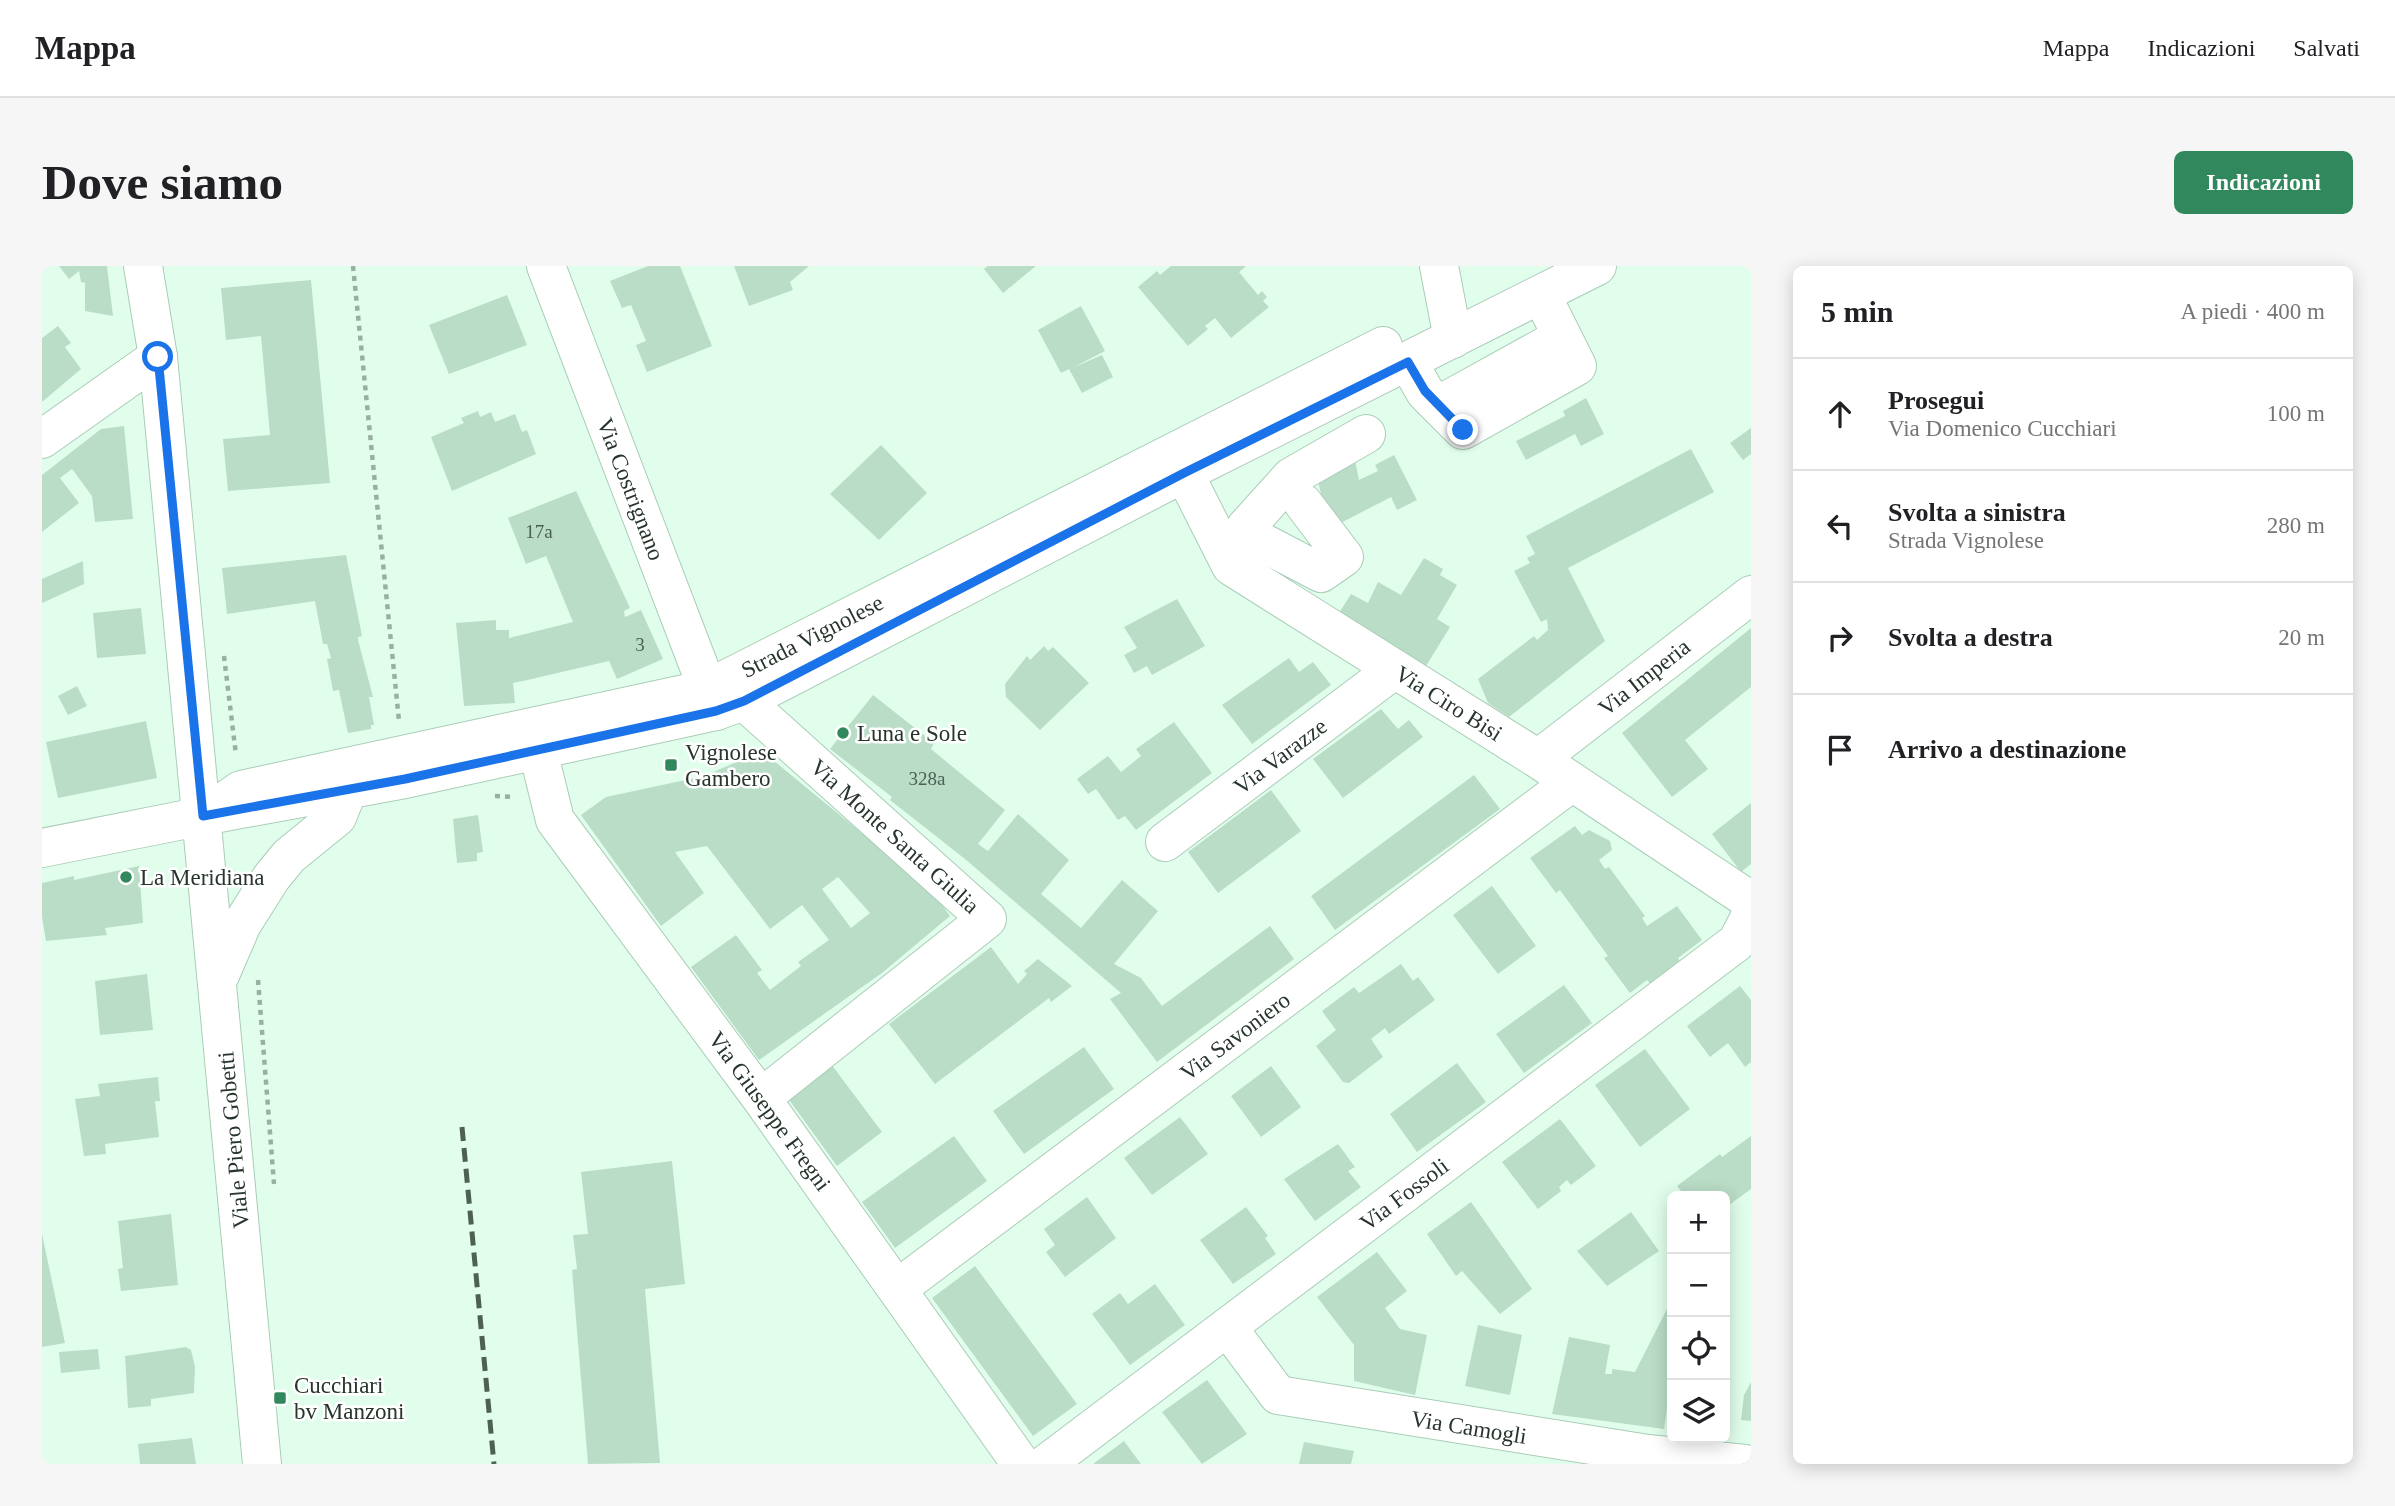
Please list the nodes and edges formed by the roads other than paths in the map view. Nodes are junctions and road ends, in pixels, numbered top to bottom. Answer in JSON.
{"nodes":[{"id":1,"x":142,"y":266,"type":"edge"},
{"id":2,"x":546,"y":266,"type":"edge"},
{"id":3,"x":1439,"y":266,"type":"edge"},
{"id":4,"x":1597,"y":266,"type":"edge"},
{"id":5,"x":1542,"y":296,"type":"junction"},
{"id":6,"x":1453,"y":339,"type":"junction"},
{"id":7,"x":1395,"y":354,"type":"junction"},
{"id":8,"x":158,"y":357,"type":"junction"},
{"id":9,"x":1350,"y":390,"type":"junction"},
{"id":10,"x":1270,"y":430,"type":"junction"},
{"id":11,"x":42,"y":439,"type":"edge"},
{"id":12,"x":1184,"y":473,"type":"junction"},
{"id":13,"x":1751,"y":595,"type":"edge"},
{"id":14,"x":1395,"y":669,"type":"junction"},
{"id":15,"x":723,"y":701,"type":"junction"},
{"id":16,"x":538,"y":751,"type":"junction"},
{"id":17,"x":1538,"y":759,"type":"junction"},
{"id":18,"x":1572,"y":782,"type":"junction"},
{"id":19,"x":348,"y":790,"type":"junction"},
{"id":20,"x":203,"y":816,"type":"junction"},
{"id":21,"x":46,"y":840,"type":"edge"},
{"id":22,"x":1165,"y":842,"type":"dead end"},
{"id":23,"x":1751,"y":901,"type":"edge"},
{"id":24,"x":1746,"y":938,"type":"edge"},
{"id":25,"x":218,"y":980,"type":"junction"},
{"id":26,"x":761,"y":1098,"type":"junction"},
{"id":27,"x":897,"y":1289,"type":"junction"},
{"id":28,"x":1228,"y":1328,"type":"junction"},
{"id":29,"x":262,"y":1464,"type":"edge"},
{"id":30,"x":1021,"y":1464,"type":"edge"},
{"id":31,"x":1046,"y":1464,"type":"edge"},
{"id":32,"x":1745,"y":1464,"type":"edge"}],
"edges":[{"from":1,"to":8,"type":"street","name":"Viale Piero Gobetti"},
{"from":2,"to":15,"type":"street","name":"Via Costrignano"},
{"from":3,"to":6,"type":"street"},
{"from":4,"to":5,"type":"street","name":"Strada Vignolese"},
{"from":5,"to":6,"type":"street","name":"Strada Vignolese"},
{"from":5,"to":7,"type":"street"},
{"from":6,"to":7,"type":"street","name":"Strada Vignolese"},
{"from":7,"to":9,"type":"street","name":"Strada Vignolese"},
{"from":7,"to":15,"type":"street","name":"Strada Vignolese"},
{"from":8,"to":11,"type":"street"},
{"from":8,"to":20,"type":"street","name":"Viale Piero Gobetti"},
{"from":9,"to":10,"type":"street","name":"Strada Vignolese"},
{"from":9,"to":10,"type":"street"},
{"from":10,"to":12,"type":"street","name":"Strada Vignolese"},
{"from":12,"to":14,"type":"street","name":"Via Ciro Bisi"},
{"from":12,"to":15,"type":"street","name":"Strada Vignolese"},
{"from":13,"to":17,"type":"street","name":"Via Imperia"},
{"from":14,"to":17,"type":"street","name":"Via Ciro Bisi"},
{"from":14,"to":22,"type":"street","name":"Via Varazze"},
{"from":15,"to":16,"type":"street","name":"Strada Vignolese"},
{"from":15,"to":20,"type":"street","name":"Strada Vignolese"},
{"from":15,"to":26,"type":"street","name":"Via Monte Santa Giulia"},
{"from":16,"to":19,"type":"street","name":"Strada Vignolese"},
{"from":16,"to":26,"type":"street","name":"Via Giuseppe Fregni"},
{"from":17,"to":18,"type":"street","name":"Via Ciro Bisi"},
{"from":18,"to":23,"type":"street","name":"Via Ciro Bisi"},
{"from":18,"to":27,"type":"street","name":"Via Savoniero"},
{"from":19,"to":20,"type":"street","name":"Strada Vignolese"},
{"from":19,"to":25,"type":"street"},
{"from":20,"to":21,"type":"street","name":"Strada Vignolese"},
{"from":20,"to":25,"type":"street","name":"Viale Piero Gobetti"},
{"from":24,"to":28,"type":"street","name":"Via Fossoli"},
{"from":25,"to":29,"type":"street","name":"Viale Piero Gobetti"},
{"from":26,"to":27,"type":"street","name":"Via Giuseppe Fregni"},
{"from":27,"to":30,"type":"street","name":"Via Giuseppe Fregni"},
{"from":28,"to":31,"type":"street","name":"Via Fossoli"},
{"from":28,"to":32,"type":"street","name":"Via Camogli"}]}
